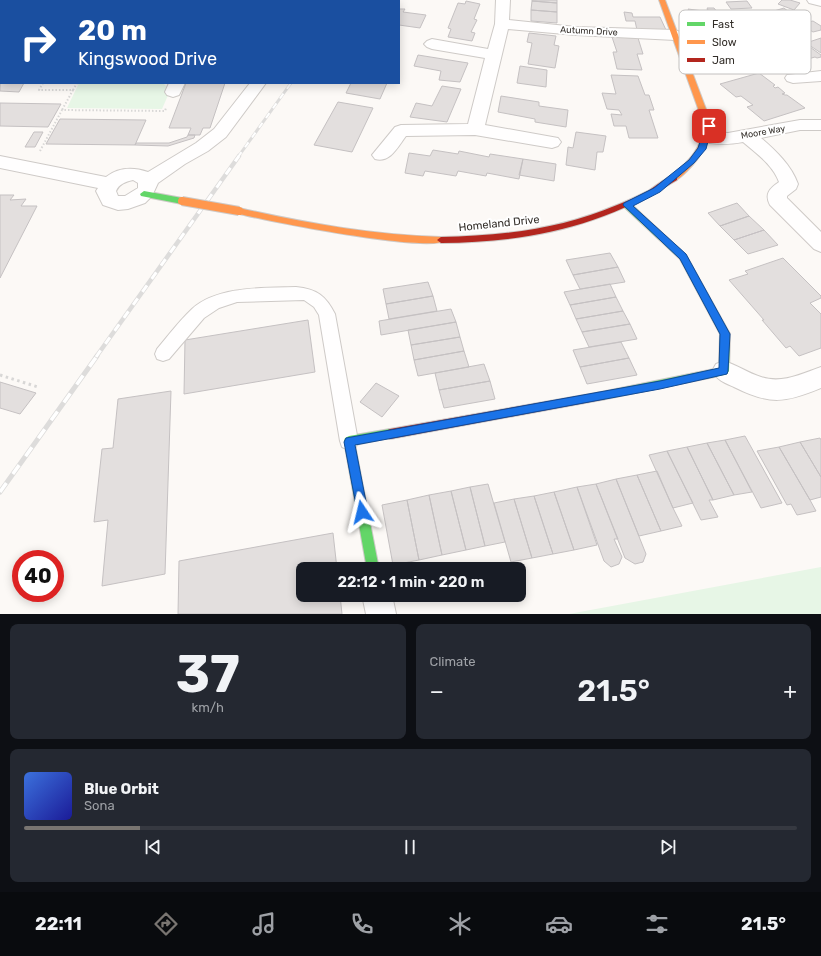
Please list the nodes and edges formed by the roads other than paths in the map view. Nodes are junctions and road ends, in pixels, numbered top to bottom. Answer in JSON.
{"nodes":[{"id":1,"x":503,"y":0,"type":"edge"},
{"id":2,"x":662,"y":0,"type":"edge"},
{"id":3,"x":814,"y":0,"type":"edge"},
{"id":4,"x":821,"y":2,"type":"edge"},
{"id":5,"x":502,"y":24,"type":"junction"},
{"id":6,"x":676,"y":35,"type":"junction"},
{"id":7,"x":432,"y":44,"type":"dead end"},
{"id":8,"x":679,"y":45,"type":"edge"},
{"id":9,"x":494,"y":55,"type":"junction"},
{"id":10,"x":688,"y":74,"type":"edge"},
{"id":11,"x":821,"y":76,"type":"edge"},
{"id":12,"x":794,"y":78,"type":"dead end"},
{"id":13,"x":257,"y":84,"type":"edge"},
{"id":14,"x":821,"y":125,"type":"edge"},
{"id":15,"x":475,"y":129,"type":"junction"},
{"id":16,"x":746,"y":135,"type":"junction"},
{"id":17,"x":706,"y":137,"type":"junction"},
{"id":18,"x":552,"y":142,"type":"dead end"},
{"id":19,"x":381,"y":155,"type":"dead end"},
{"id":20,"x":0,"y":162,"type":"edge"},
{"id":21,"x":109,"y":184,"type":"junction"},
{"id":22,"x":146,"y":187,"type":"junction"},
{"id":23,"x":627,"y":205,"type":"junction"},
{"id":24,"x":821,"y":244,"type":"edge"},
{"id":25,"x":163,"y":354,"type":"dead end"},
{"id":26,"x":724,"y":371,"type":"junction"},
{"id":27,"x":821,"y":377,"type":"edge"},
{"id":28,"x":349,"y":442,"type":"junction"},
{"id":29,"x":372,"y":562,"type":"edge"},
{"id":30,"x":379,"y":602,"type":"edge"},
{"id":31,"x":381,"y":614,"type":"edge"}],
"edges":[{"from":1,"to":5,"type":"street"},
{"from":2,"to":6,"type":"street","name":"Homeland Drive"},
{"from":3,"to":4,"type":"street"},
{"from":5,"to":6,"type":"street","name":"Autumn Drive"},
{"from":5,"to":9,"type":"street"},
{"from":6,"to":8,"type":"street","name":"Homeland Drive"},
{"from":7,"to":9,"type":"street"},
{"from":9,"to":15,"type":"street"},
{"from":10,"to":17,"type":"street","name":"Homeland Drive"},
{"from":11,"to":12,"type":"street"},
{"from":13,"to":22,"type":"street"},
{"from":14,"to":16,"type":"street","name":"Moore Way"},
{"from":15,"to":18,"type":"street"},
{"from":15,"to":19,"type":"street"},
{"from":16,"to":17,"type":"street","name":"Moore Way"},
{"from":16,"to":24,"type":"street"},
{"from":17,"to":23,"type":"street","name":"Homeland Drive"},
{"from":20,"to":21,"type":"street"},
{"from":21,"to":22,"type":"street"},
{"from":21,"to":22,"type":"street"},
{"from":22,"to":23,"type":"street","name":"Homeland Drive","bridge":true},
{"from":23,"to":26,"type":"street"},
{"from":25,"to":28,"type":"lane"},
{"from":26,"to":27,"type":"street"},
{"from":26,"to":28,"type":"street"},
{"from":28,"to":29,"type":"street"},
{"from":30,"to":31,"type":"street"}]}
